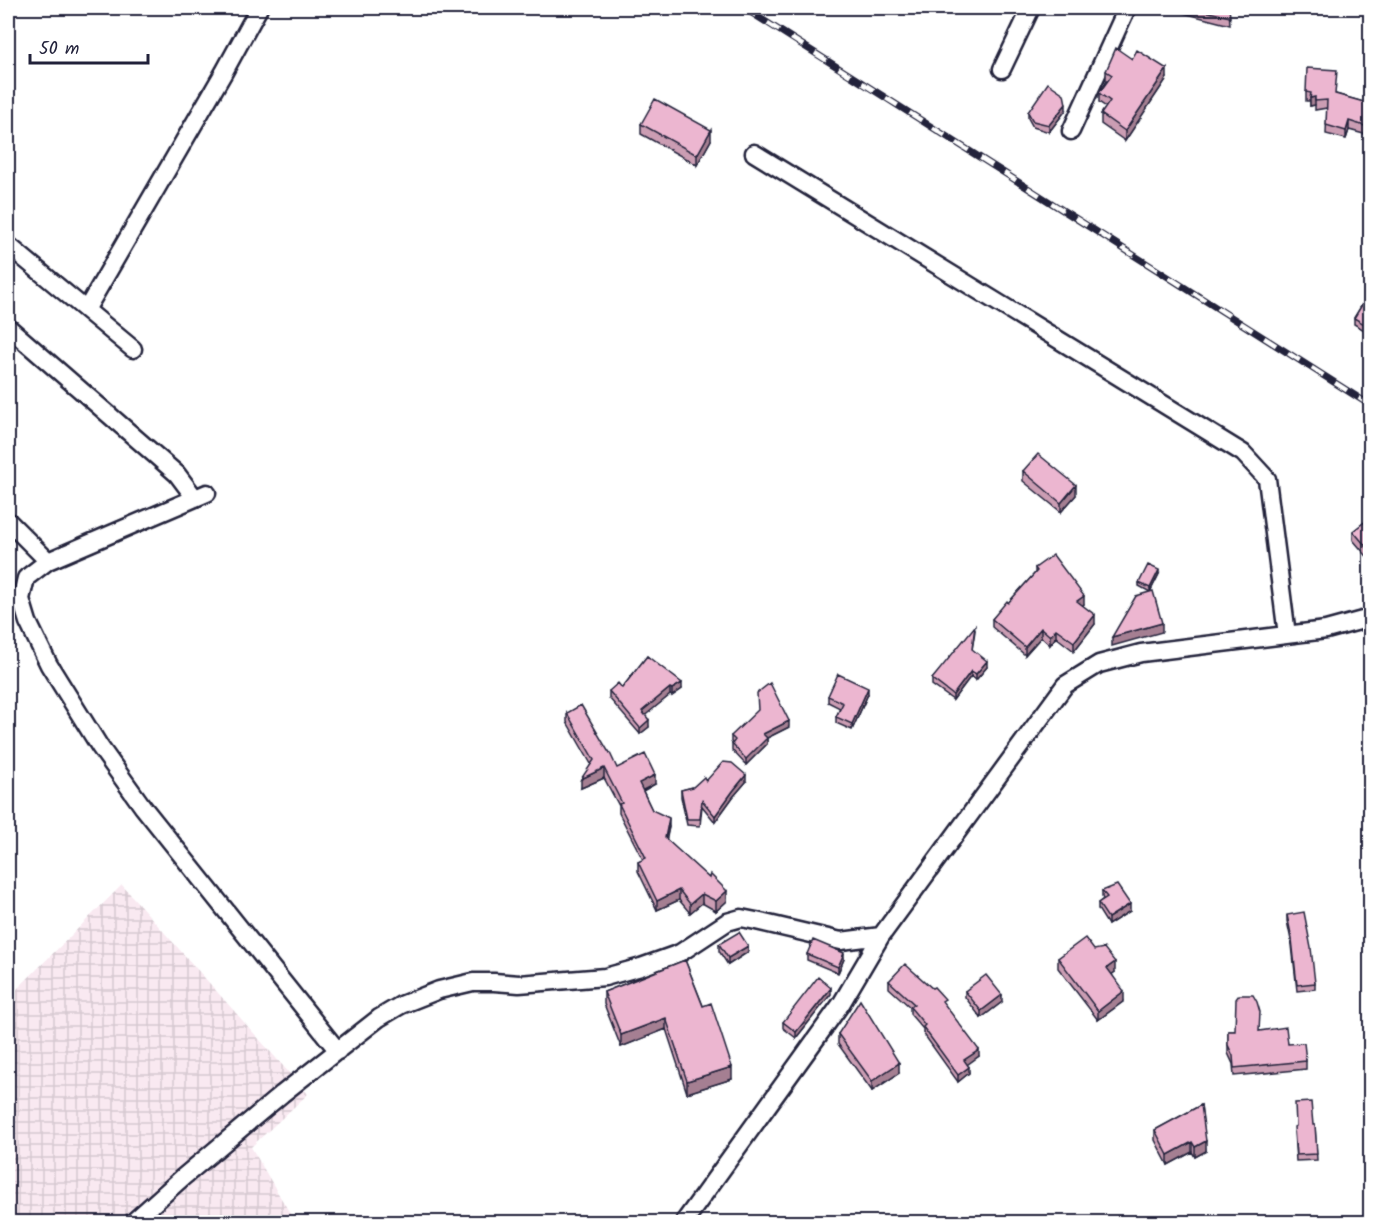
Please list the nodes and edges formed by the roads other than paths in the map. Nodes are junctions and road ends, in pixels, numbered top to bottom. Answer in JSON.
{"nodes":[{"id":1,"x":259,"y":8,"type":"edge"},
{"id":2,"x":1031,"y":8,"type":"edge"},
{"id":3,"x":1127,"y":8,"type":"edge"},
{"id":4,"x":1002,"y":69,"type":"dead end"},
{"id":5,"x":1071,"y":131,"type":"dead end"},
{"id":6,"x":754,"y":153,"type":"dead end"},
{"id":7,"x":8,"y":245,"type":"edge"},
{"id":8,"x":86,"y":310,"type":"junction"},
{"id":9,"x":8,"y":327,"type":"edge"},
{"id":10,"x":134,"y":349,"type":"dead end"},
{"id":11,"x":8,"y":520,"type":"edge"},
{"id":12,"x":48,"y":561,"type":"junction"},
{"id":13,"x":1371,"y":618,"type":"edge"},
{"id":14,"x":1287,"y":635,"type":"junction"},
{"id":15,"x":881,"y":936,"type":"junction"},
{"id":16,"x":338,"y":1051,"type":"junction"},
{"id":17,"x":133,"y":1222,"type":"edge"},
{"id":18,"x":684,"y":1222,"type":"edge"}],
"edges":[{"from":1,"to":8,"type":"street"},
{"from":2,"to":4,"type":"street"},
{"from":3,"to":5,"type":"street"},
{"from":6,"to":14,"type":"street"},
{"from":7,"to":8,"type":"street"},
{"from":8,"to":10,"type":"street"},
{"from":9,"to":12,"type":"street"},
{"from":11,"to":12,"type":"street"},
{"from":12,"to":16,"type":"street"},
{"from":13,"to":14,"type":"street"},
{"from":14,"to":15,"type":"street"},
{"from":15,"to":16,"type":"street"},
{"from":15,"to":18,"type":"street"},
{"from":16,"to":17,"type":"street"}]}
